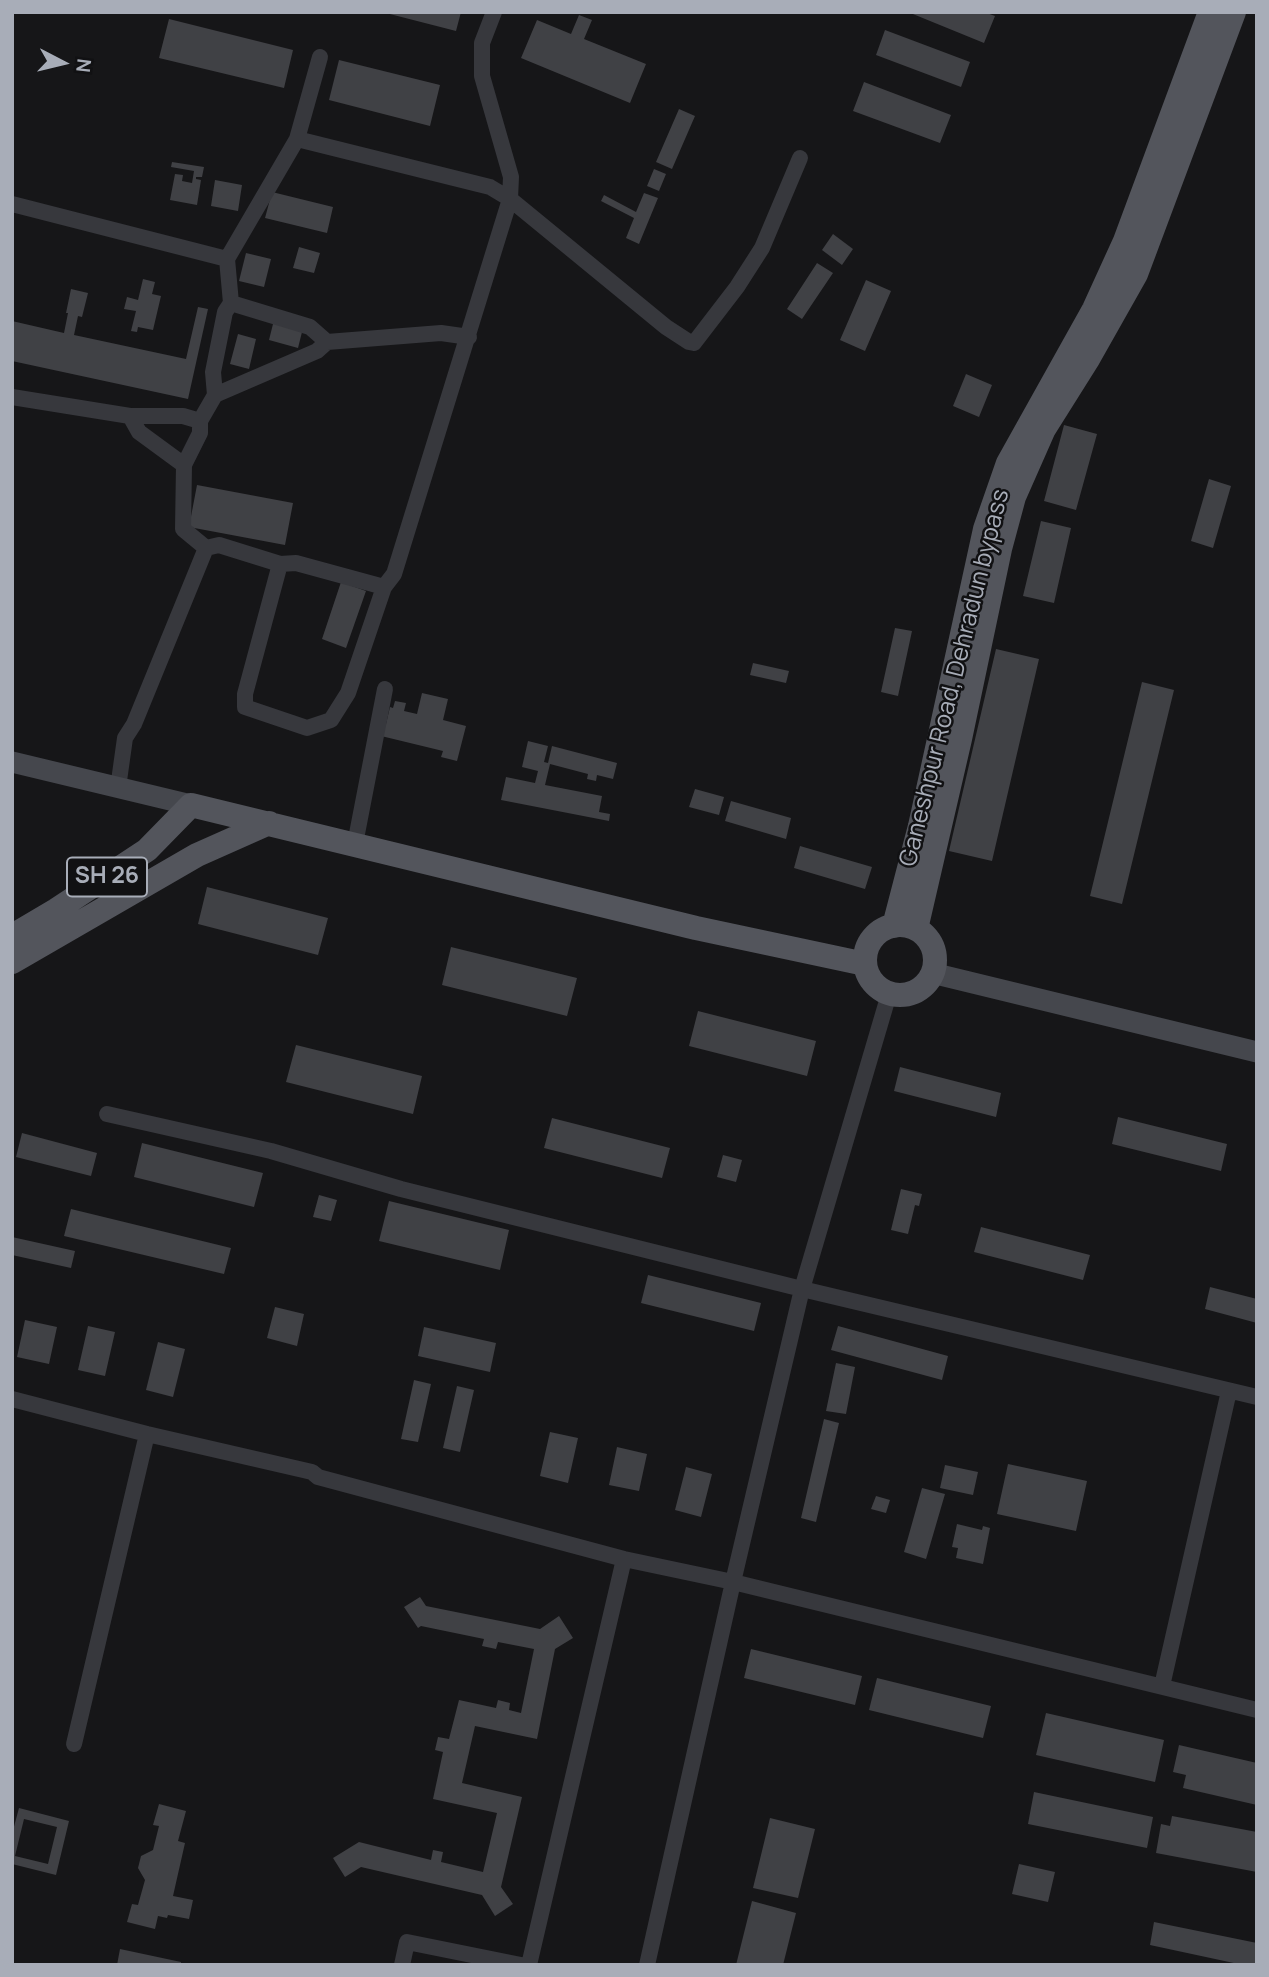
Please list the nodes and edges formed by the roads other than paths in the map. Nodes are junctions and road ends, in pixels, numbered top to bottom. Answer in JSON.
{"nodes":[{"id":1,"x":494,"y":12,"type":"edge"},
{"id":2,"x":1210,"y":12,"type":"edge"},
{"id":3,"x":1234,"y":12,"type":"edge"},
{"id":4,"x":320,"y":57,"type":"dead end"},
{"id":5,"x":297,"y":139,"type":"junction"},
{"id":6,"x":800,"y":158,"type":"dead end"},
{"id":7,"x":510,"y":199,"type":"junction"},
{"id":8,"x":12,"y":204,"type":"edge"},
{"id":9,"x":227,"y":259,"type":"junction"},
{"id":10,"x":230,"y":303,"type":"junction"},
{"id":11,"x":469,"y":337,"type":"junction"},
{"id":12,"x":327,"y":342,"type":"junction"},
{"id":13,"x":215,"y":395,"type":"junction"},
{"id":14,"x":12,"y":397,"type":"edge"},
{"id":15,"x":130,"y":416,"type":"junction"},
{"id":16,"x":200,"y":421,"type":"junction"},
{"id":17,"x":184,"y":465,"type":"junction"},
{"id":18,"x":206,"y":548,"type":"junction"},
{"id":19,"x":280,"y":564,"type":"junction"},
{"id":20,"x":384,"y":587,"type":"junction"},
{"id":21,"x":385,"y":689,"type":"dead end"},
{"id":22,"x":12,"y":762,"type":"edge"},
{"id":23,"x":118,"y":788,"type":"junction"},
{"id":24,"x":191,"y":805,"type":"junction"},
{"id":25,"x":269,"y":824,"type":"junction"},
{"id":26,"x":355,"y":844,"type":"junction"},
{"id":27,"x":905,"y":927,"type":"junction"},
{"id":28,"x":12,"y":936,"type":"edge"},
{"id":29,"x":12,"y":962,"type":"edge"},
{"id":30,"x":865,"y":964,"type":"junction"},
{"id":31,"x":932,"y":973,"type":"junction"},
{"id":32,"x":888,"y":994,"type":"junction"},
{"id":33,"x":1257,"y":1052,"type":"edge"},
{"id":34,"x":107,"y":1114,"type":"dead end"},
{"id":35,"x":802,"y":1289,"type":"junction"},
{"id":36,"x":1229,"y":1391,"type":"junction"},
{"id":37,"x":1257,"y":1397,"type":"edge"},
{"id":38,"x":12,"y":1399,"type":"edge"},
{"id":39,"x":147,"y":1434,"type":"junction"},
{"id":40,"x":624,"y":1559,"type":"junction"},
{"id":41,"x":733,"y":1582,"type":"junction"},
{"id":42,"x":1162,"y":1686,"type":"junction"},
{"id":43,"x":1257,"y":1710,"type":"edge"},
{"id":44,"x":74,"y":1744,"type":"dead end"},
{"id":45,"x":402,"y":1965,"type":"edge"},
{"id":46,"x":521,"y":1965,"type":"edge"},
{"id":47,"x":529,"y":1965,"type":"edge"},
{"id":48,"x":647,"y":1965,"type":"edge"}],
"edges":[{"from":1,"to":7,"type":"street"},
{"from":2,"to":27,"type":"main road","name":"Ganeshpur Road, Dehradun bypass"},
{"from":3,"to":27,"type":"main road"},
{"from":4,"to":5,"type":"street"},
{"from":5,"to":7,"type":"street"},
{"from":5,"to":9,"type":"street"},
{"from":6,"to":7,"type":"street"},
{"from":7,"to":11,"type":"street"},
{"from":8,"to":9,"type":"street"},
{"from":9,"to":10,"type":"street"},
{"from":10,"to":12,"type":"street"},
{"from":10,"to":13,"type":"street"},
{"from":11,"to":12,"type":"street"},
{"from":11,"to":20,"type":"street"},
{"from":12,"to":13,"type":"street"},
{"from":13,"to":16,"type":"street"},
{"from":14,"to":15,"type":"street"},
{"from":15,"to":16,"type":"street"},
{"from":15,"to":17,"type":"street"},
{"from":16,"to":17,"type":"street"},
{"from":17,"to":18,"type":"street"},
{"from":18,"to":19,"type":"street"},
{"from":18,"to":23,"type":"street"},
{"from":19,"to":20,"type":"street"},
{"from":19,"to":20,"type":"street"},
{"from":21,"to":26,"type":"street"},
{"from":22,"to":23,"type":"main road"},
{"from":23,"to":24,"type":"main road"},
{"from":24,"to":25,"type":"main road"},
{"from":24,"to":28,"type":"main road","number":"SH 26"},
{"from":25,"to":26,"type":"main road"},
{"from":25,"to":29,"type":"main road"},
{"from":26,"to":30,"type":"main road"},
{"from":27,"to":30,"type":"main road"},
{"from":27,"to":31,"type":"main road"},
{"from":30,"to":32,"type":"main road"},
{"from":31,"to":32,"type":"main road"},
{"from":31,"to":33,"type":"main road"},
{"from":32,"to":35,"type":"street"},
{"from":34,"to":35,"type":"street"},
{"from":35,"to":36,"type":"street"},
{"from":35,"to":41,"type":"street"},
{"from":36,"to":37,"type":"street"},
{"from":36,"to":42,"type":"street"},
{"from":38,"to":39,"type":"street"},
{"from":39,"to":40,"type":"street"},
{"from":39,"to":44,"type":"street"},
{"from":40,"to":41,"type":"street"},
{"from":40,"to":47,"type":"street"},
{"from":41,"to":42,"type":"street"},
{"from":41,"to":48,"type":"street"},
{"from":42,"to":43,"type":"street"},
{"from":45,"to":46,"type":"street"}]}
